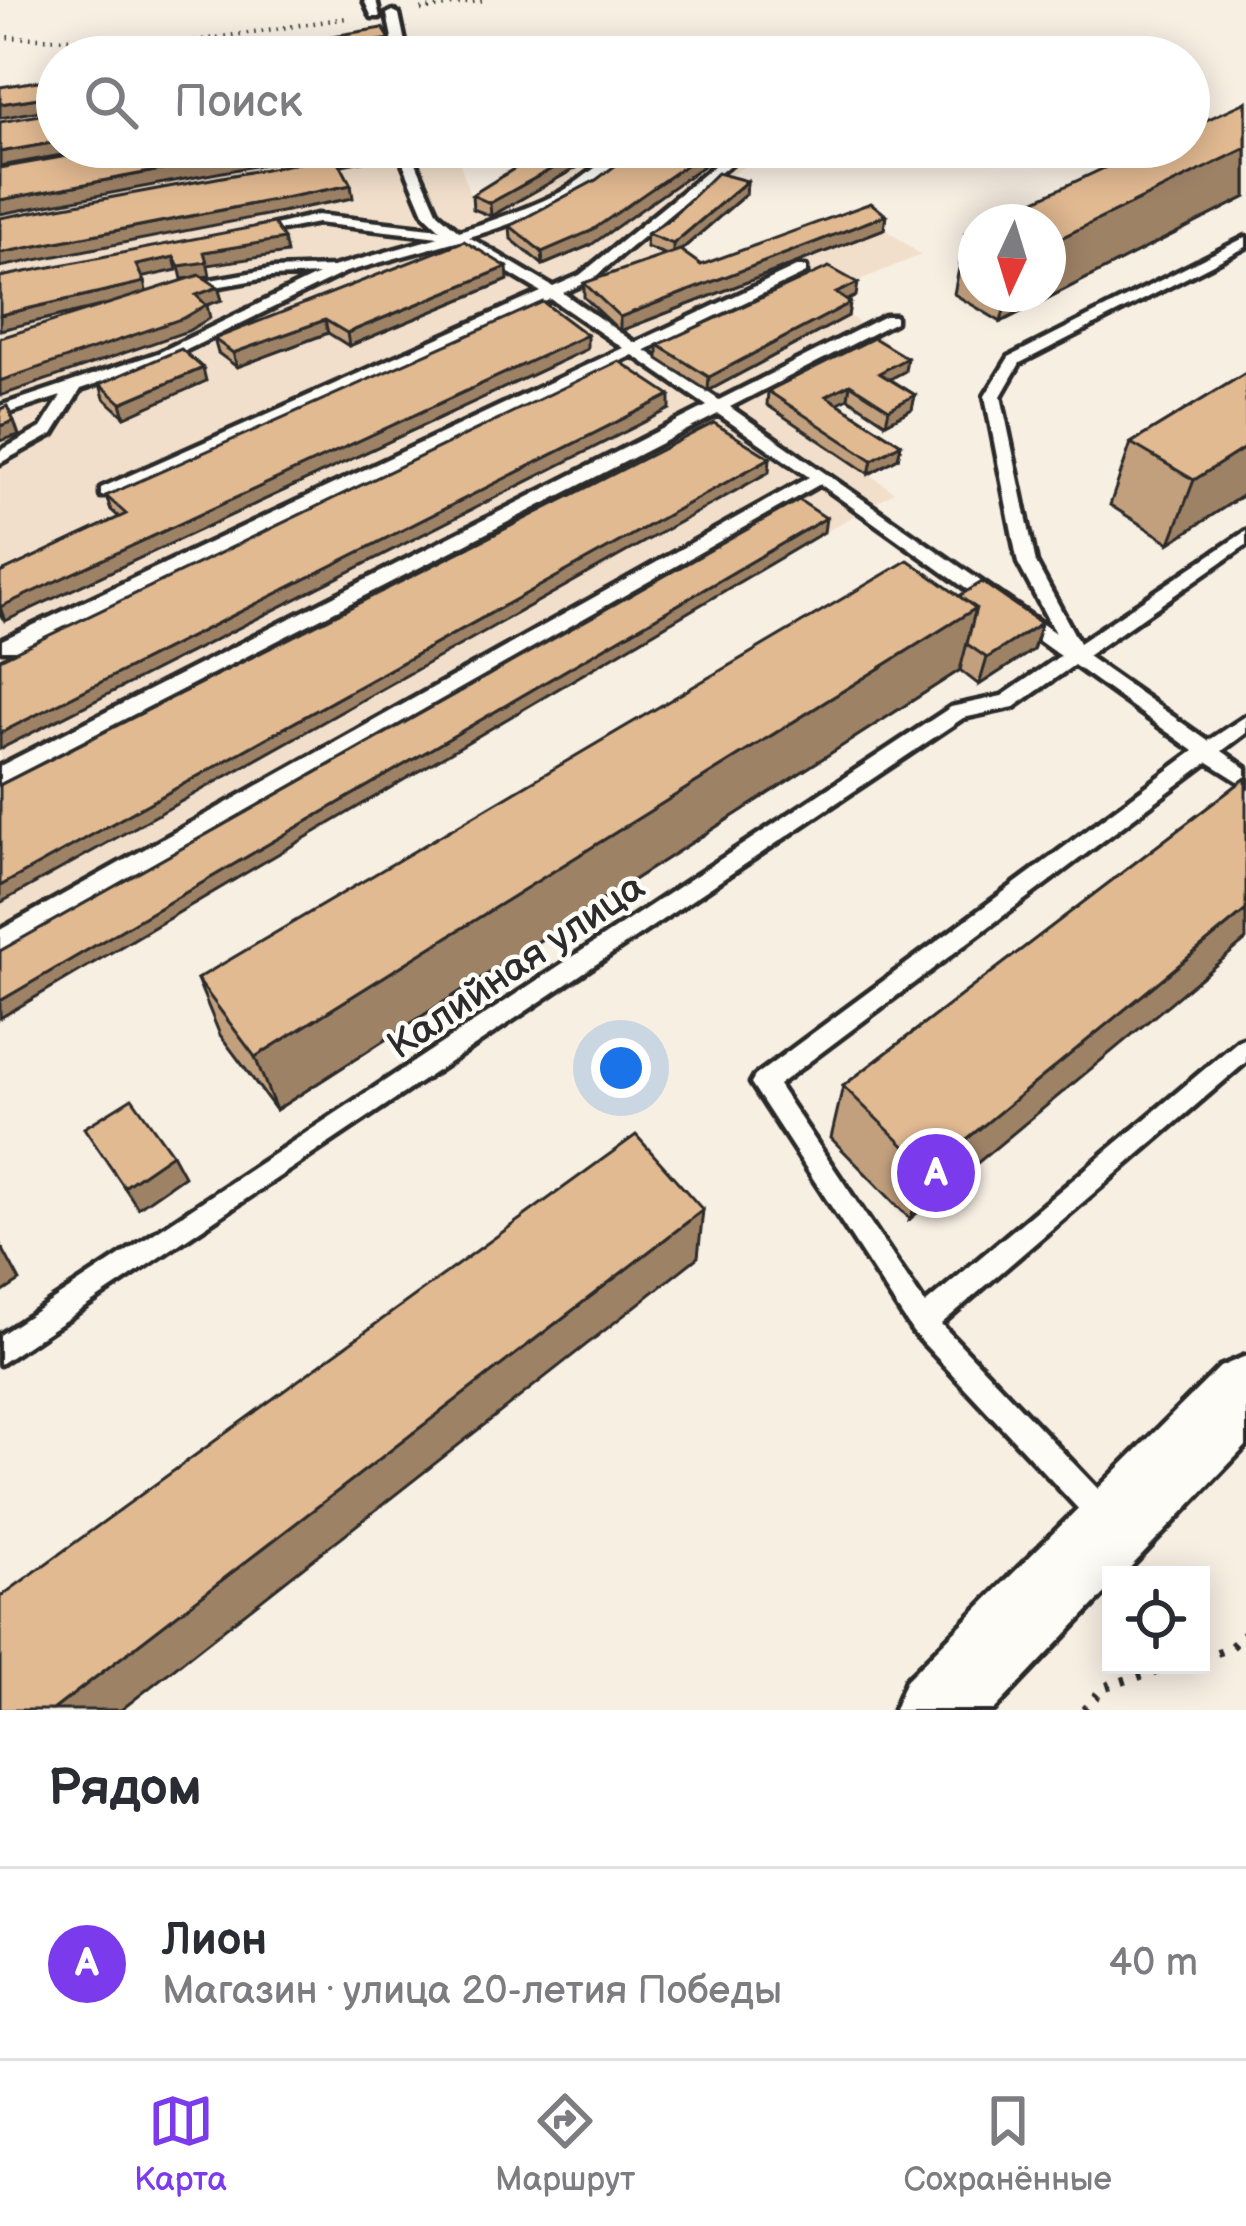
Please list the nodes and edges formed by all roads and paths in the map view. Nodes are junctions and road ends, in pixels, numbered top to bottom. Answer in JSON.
{"nodes":[{"id":1,"x":370,"y":0,"type":"edge"},
{"id":2,"x":485,"y":0,"type":"edge"},
{"id":3,"x":393,"y":14,"type":"joint"},
{"id":4,"x":376,"y":15,"type":"joint"},
{"id":5,"x":59,"y":36,"type":"edge"},
{"id":6,"x":230,"y":36,"type":"edge"},
{"id":7,"x":398,"y":36,"type":"edge"},
{"id":8,"x":0,"y":37,"type":"edge"},
{"id":9,"x":411,"y":168,"type":"edge"},
{"id":10,"x":606,"y":168,"type":"edge"},
{"id":11,"x":719,"y":168,"type":"edge"},
{"id":12,"x":454,"y":234,"type":"junction"},
{"id":13,"x":227,"y":237,"type":"edge"},
{"id":14,"x":1246,"y":241,"type":"edge"},
{"id":15,"x":340,"y":269,"type":"junction"},
{"id":16,"x":801,"y":270,"type":"dead end"},
{"id":17,"x":552,"y":293,"type":"junction"},
{"id":18,"x":168,"y":294,"type":"edge"},
{"id":19,"x":890,"y":319,"type":"dead end"},
{"id":20,"x":632,"y":348,"type":"junction"},
{"id":21,"x":75,"y":386,"type":"junction"},
{"id":22,"x":720,"y":409,"type":"junction"},
{"id":23,"x":0,"y":411,"type":"edge"},
{"id":24,"x":0,"y":458,"type":"edge"},
{"id":25,"x":821,"y":477,"type":"junction"},
{"id":26,"x":107,"y":492,"type":"edge"},
{"id":27,"x":1246,"y":537,"type":"edge"},
{"id":28,"x":9,"y":646,"type":"dead end"},
{"id":29,"x":1077,"y":657,"type":"junction"},
{"id":30,"x":1246,"y":723,"type":"edge"},
{"id":31,"x":1209,"y":752,"type":"junction"},
{"id":32,"x":0,"y":775,"type":"edge"},
{"id":33,"x":1246,"y":778,"type":"edge"},
{"id":34,"x":0,"y":941,"type":"edge"},
{"id":35,"x":1246,"y":1048,"type":"edge"},
{"id":36,"x":922,"y":1323,"type":"junction"},
{"id":37,"x":0,"y":1351,"type":"edge"},
{"id":38,"x":1246,"y":1393,"type":"edge"},
{"id":39,"x":1115,"y":1527,"type":"junction"},
{"id":40,"x":1246,"y":1633,"type":"edge"},
{"id":41,"x":1210,"y":1654,"type":"edge"},
{"id":42,"x":1146,"y":1674,"type":"edge"},
{"id":43,"x":936,"y":1710,"type":"edge"},
{"id":44,"x":1084,"y":1710,"type":"edge"}],
"edges":[{"from":1,"to":4,"type":"lane"},
{"from":2,"to":3,"type":"path"},
{"from":3,"to":7,"type":"lane"},
{"from":4,"to":6,"type":"path"},
{"from":5,"to":8,"type":"path"},
{"from":9,"to":12,"type":"lane"},
{"from":10,"to":12,"type":"lane"},
{"from":11,"to":17,"type":"lane"},
{"from":12,"to":13,"type":"lane"},
{"from":12,"to":15,"type":"lane"},
{"from":12,"to":17,"type":"lane"},
{"from":14,"to":29,"type":"lane"},
{"from":15,"to":18,"type":"lane"},
{"from":15,"to":21,"type":"lane"},
{"from":16,"to":20,"type":"lane"},
{"from":17,"to":20,"type":"lane"},
{"from":17,"to":26,"type":"lane"},
{"from":19,"to":22,"type":"lane"},
{"from":20,"to":22,"type":"lane"},
{"from":20,"to":28,"type":"lane"},
{"from":21,"to":23,"type":"lane"},
{"from":21,"to":24,"type":"lane"},
{"from":22,"to":25,"type":"lane"},
{"from":22,"to":32,"type":"lane"},
{"from":25,"to":29,"type":"lane"},
{"from":25,"to":34,"type":"lane"},
{"from":27,"to":29,"type":"lane","name":"Калийная улица"},
{"from":29,"to":31,"type":"lane"},
{"from":29,"to":37,"type":"lane","name":"Калийная улица"},
{"from":30,"to":31,"type":"lane"},
{"from":31,"to":33,"type":"lane"},
{"from":31,"to":36,"type":"lane"},
{"from":35,"to":36,"type":"lane"},
{"from":36,"to":39,"type":"lane"},
{"from":38,"to":39,"type":"main road"},
{"from":39,"to":43,"type":"main road"},
{"from":40,"to":41,"type":"path"},
{"from":42,"to":44,"type":"path"}]}
